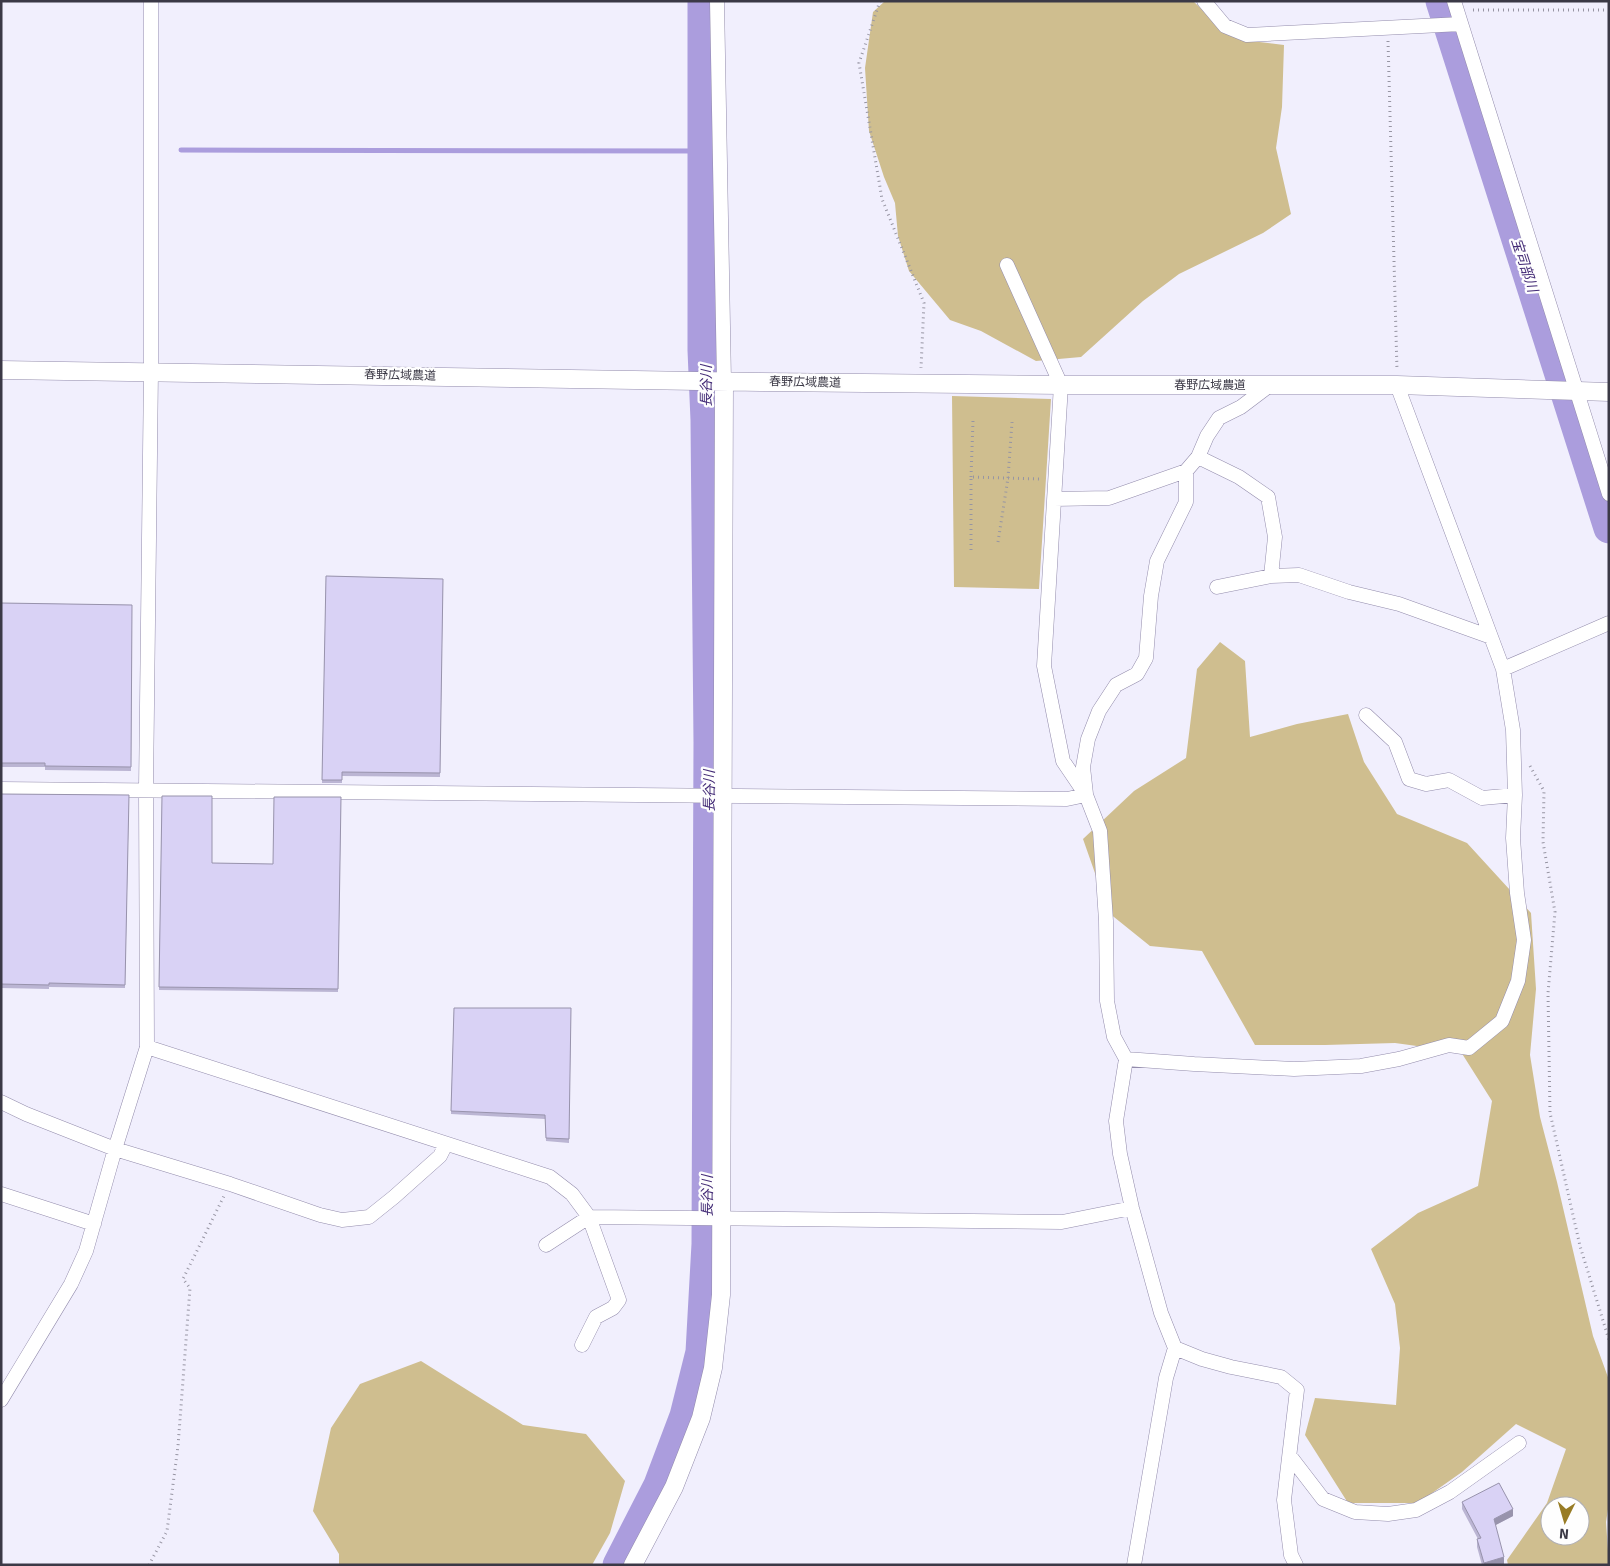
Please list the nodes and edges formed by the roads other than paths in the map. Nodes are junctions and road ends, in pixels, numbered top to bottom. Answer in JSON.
{"nodes":[{"id":1,"x":151,"y":1,"type":"edge"},
{"id":2,"x":717,"y":1,"type":"edge"},
{"id":3,"x":1204,"y":1,"type":"edge"},
{"id":4,"x":1456,"y":6,"type":"edge"},
{"id":5,"x":1461,"y":24,"type":"junction"},
{"id":6,"x":1007,"y":265,"type":"dead end"},
{"id":7,"x":1,"y":370,"type":"edge"},
{"id":8,"x":151,"y":371,"type":"junction"},
{"id":9,"x":724,"y":381,"type":"junction"},
{"id":10,"x":1061,"y":385,"type":"junction"},
{"id":11,"x":1270,"y":385,"type":"junction"},
{"id":12,"x":1397,"y":385,"type":"junction"},
{"id":13,"x":1574,"y":392,"type":"junction"},
{"id":14,"x":1609,"y":392,"type":"edge"},
{"id":15,"x":1198,"y":457,"type":"junction"},
{"id":16,"x":1186,"y":471,"type":"junction"},
{"id":17,"x":1609,"y":494,"type":"edge"},
{"id":18,"x":1054,"y":498,"type":"junction"},
{"id":19,"x":1271,"y":576,"type":"junction"},
{"id":20,"x":1217,"y":587,"type":"dead end"},
{"id":21,"x":1609,"y":623,"type":"edge"},
{"id":22,"x":1491,"y":637,"type":"junction"},
{"id":23,"x":1503,"y":669,"type":"junction"},
{"id":24,"x":1366,"y":715,"type":"dead end"},
{"id":25,"x":1,"y":788,"type":"edge"},
{"id":26,"x":146,"y":789,"type":"junction"},
{"id":27,"x":713,"y":795,"type":"junction"},
{"id":28,"x":1086,"y":795,"type":"junction"},
{"id":29,"x":1515,"y":795,"type":"junction"},
{"id":30,"x":147,"y":1047,"type":"junction"},
{"id":31,"x":1126,"y":1059,"type":"junction"},
{"id":32,"x":1,"y":1102,"type":"edge"},
{"id":33,"x":446,"y":1144,"type":"junction"},
{"id":34,"x":115,"y":1149,"type":"junction"},
{"id":35,"x":1,"y":1194,"type":"edge"},
{"id":36,"x":1132,"y":1208,"type":"junction"},
{"id":37,"x":589,"y":1217,"type":"junction"},
{"id":38,"x":711,"y":1218,"type":"junction"},
{"id":39,"x":94,"y":1224,"type":"junction"},
{"id":40,"x":546,"y":1245,"type":"dead end"},
{"id":41,"x":582,"y":1345,"type":"dead end"},
{"id":42,"x":1176,"y":1348,"type":"junction"},
{"id":43,"x":1,"y":1400,"type":"edge"},
{"id":44,"x":1519,"y":1443,"type":"dead end"},
{"id":45,"x":1290,"y":1456,"type":"junction"},
{"id":46,"x":633,"y":1565,"type":"edge"},
{"id":47,"x":1134,"y":1565,"type":"edge"},
{"id":48,"x":1296,"y":1565,"type":"edge"}],
"edges":[{"from":1,"to":8,"type":"street"},
{"from":2,"to":9,"type":"street"},
{"from":3,"to":5,"type":"street"},
{"from":4,"to":5,"type":"street"},
{"from":5,"to":13,"type":"street"},
{"from":6,"to":10,"type":"street"},
{"from":7,"to":8,"type":"street","name":"春野広域農道"},
{"from":8,"to":9,"type":"street","name":"春野広域農道"},
{"from":8,"to":26,"type":"street"},
{"from":9,"to":10,"type":"street","name":"春野広域農道"},
{"from":9,"to":27,"type":"street"},
{"from":10,"to":11,"type":"street","name":"春野広域農道"},
{"from":10,"to":18,"type":"street"},
{"from":11,"to":12,"type":"street","name":"春野広域農道"},
{"from":11,"to":15,"type":"street"},
{"from":12,"to":13,"type":"street","name":"春野広域農道"},
{"from":12,"to":22,"type":"street"},
{"from":13,"to":14,"type":"street","name":"春野広域農道"},
{"from":13,"to":17,"type":"street"},
{"from":15,"to":16,"type":"street"},
{"from":15,"to":19,"type":"street"},
{"from":16,"to":18,"type":"street"},
{"from":16,"to":28,"type":"street"},
{"from":18,"to":28,"type":"street"},
{"from":19,"to":20,"type":"street"},
{"from":19,"to":22,"type":"street"},
{"from":21,"to":23,"type":"street"},
{"from":22,"to":23,"type":"street"},
{"from":23,"to":29,"type":"street"},
{"from":24,"to":29,"type":"street"},
{"from":25,"to":26,"type":"street"},
{"from":26,"to":27,"type":"street"},
{"from":26,"to":30,"type":"street"},
{"from":27,"to":28,"type":"street"},
{"from":27,"to":38,"type":"street"},
{"from":28,"to":31,"type":"street"},
{"from":29,"to":31,"type":"street"},
{"from":30,"to":33,"type":"street"},
{"from":30,"to":34,"type":"street"},
{"from":31,"to":36,"type":"street"},
{"from":32,"to":34,"type":"street"},
{"from":33,"to":34,"type":"street"},
{"from":33,"to":37,"type":"street"},
{"from":34,"to":39,"type":"street"},
{"from":35,"to":39,"type":"street"},
{"from":36,"to":38,"type":"street"},
{"from":36,"to":42,"type":"street"},
{"from":37,"to":38,"type":"street"},
{"from":37,"to":40,"type":"street"},
{"from":37,"to":41,"type":"street"},
{"from":38,"to":46,"type":"street"},
{"from":39,"to":43,"type":"street"},
{"from":42,"to":45,"type":"street"},
{"from":42,"to":47,"type":"street"},
{"from":44,"to":45,"type":"street"},
{"from":45,"to":48,"type":"street"}]}
